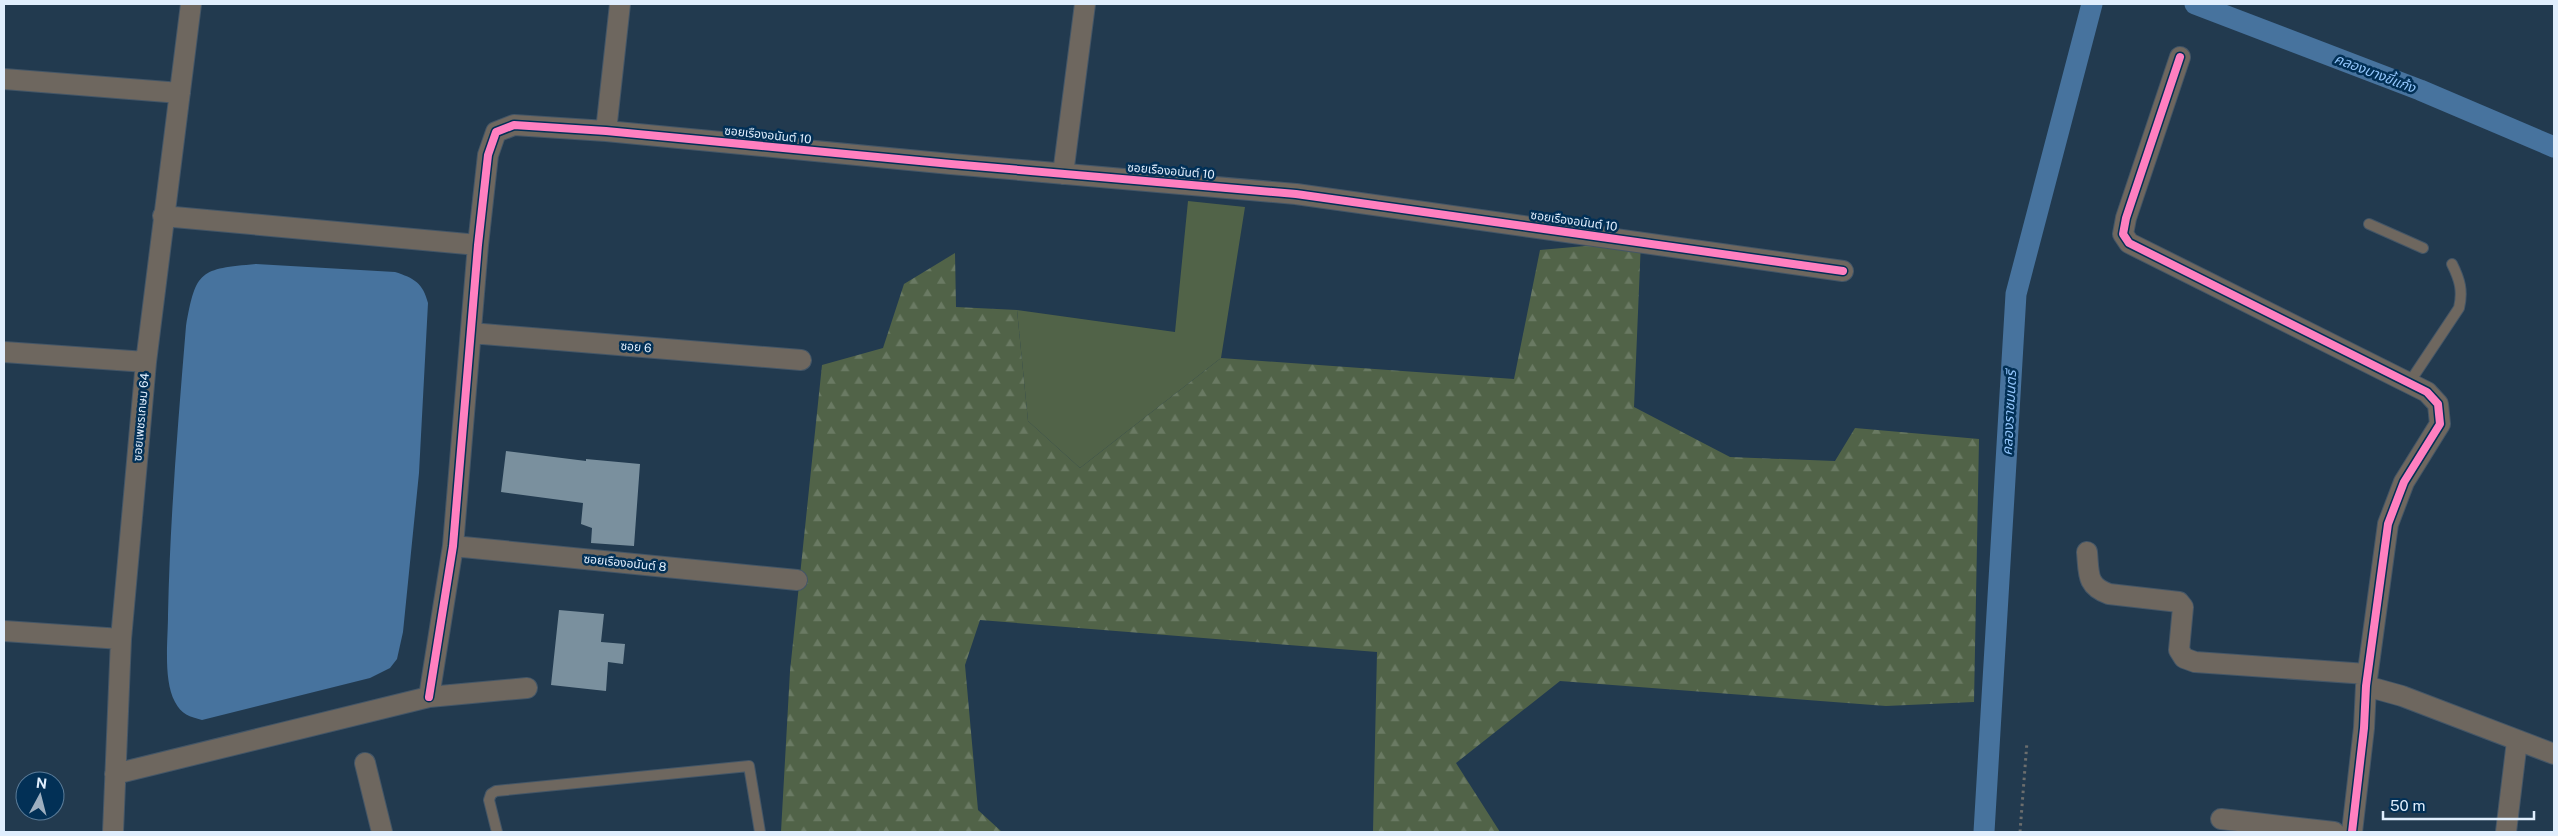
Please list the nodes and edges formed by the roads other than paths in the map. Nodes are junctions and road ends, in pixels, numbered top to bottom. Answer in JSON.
{"nodes":[{"id":1,"x":191,"y":4,"type":"edge"},
{"id":2,"x":620,"y":4,"type":"edge"},
{"id":3,"x":1086,"y":4,"type":"edge"},
{"id":4,"x":2180,"y":57,"type":"dead end"},
{"id":5,"x":4,"y":79,"type":"edge"},
{"id":6,"x":180,"y":93,"type":"junction"},
{"id":7,"x":606,"y":131,"type":"junction"},
{"id":8,"x":1063,"y":174,"type":"junction"},
{"id":9,"x":163,"y":216,"type":"junction"},
{"id":10,"x":2369,"y":224,"type":"dead end"},
{"id":11,"x":478,"y":245,"type":"junction"},
{"id":12,"x":2423,"y":248,"type":"dead end"},
{"id":13,"x":2452,"y":264,"type":"dead end"},
{"id":14,"x":1843,"y":271,"type":"dead end"},
{"id":15,"x":471,"y":333,"type":"junction"},
{"id":16,"x":4,"y":352,"type":"edge"},
{"id":17,"x":801,"y":360,"type":"dead end"},
{"id":18,"x":146,"y":362,"type":"junction"},
{"id":19,"x":2409,"y":383,"type":"junction"},
{"id":20,"x":453,"y":546,"type":"junction"},
{"id":21,"x":2087,"y":552,"type":"dead end"},
{"id":22,"x":797,"y":580,"type":"dead end"},
{"id":23,"x":4,"y":631,"type":"edge"},
{"id":24,"x":121,"y":638,"type":"junction"},
{"id":25,"x":2366,"y":680,"type":"junction"},
{"id":26,"x":527,"y":688,"type":"dead end"},
{"id":27,"x":429,"y":697,"type":"junction"},
{"id":28,"x":2516,"y":741,"type":"junction"},
{"id":29,"x":2554,"y":754,"type":"edge"},
{"id":30,"x":365,"y":763,"type":"dead end"},
{"id":31,"x":115,"y":774,"type":"junction"},
{"id":32,"x":2221,"y":819,"type":"dead end"},
{"id":33,"x":114,"y":832,"type":"edge"},
{"id":34,"x":382,"y":832,"type":"edge"},
{"id":35,"x":497,"y":832,"type":"edge"},
{"id":36,"x":760,"y":832,"type":"edge"},
{"id":37,"x":2334,"y":832,"type":"edge"},
{"id":38,"x":2352,"y":832,"type":"edge"},
{"id":39,"x":2506,"y":832,"type":"edge"}],
"edges":[{"from":1,"to":6,"type":"street","name":"ซอยเพชรเกษม 64"},
{"from":2,"to":7,"type":"street"},
{"from":3,"to":8,"type":"street"},
{"from":4,"to":19,"type":"street"},
{"from":5,"to":6,"type":"street"},
{"from":6,"to":9,"type":"street","name":"ซอยเพชรเกษม 64"},
{"from":7,"to":8,"type":"street","name":"ซอยเรืองอนันต์ 10"},
{"from":7,"to":11,"type":"street","name":"ซอยเรืองอนันต์ 10"},
{"from":8,"to":14,"type":"street","name":"ซอยเรืองอนันต์ 10"},
{"from":9,"to":11,"type":"street"},
{"from":9,"to":18,"type":"street","name":"ซอยเพชรเกษม 64"},
{"from":10,"to":12,"type":"lane"},
{"from":11,"to":15,"type":"street"},
{"from":13,"to":19,"type":"lane"},
{"from":15,"to":17,"type":"street","name":"ซอย 6"},
{"from":15,"to":20,"type":"street"},
{"from":16,"to":18,"type":"street"},
{"from":18,"to":24,"type":"street","name":"ซอยเพชรเกษม 64"},
{"from":19,"to":25,"type":"street"},
{"from":20,"to":22,"type":"street","name":"ซอยเรืองอนันต์ 8"},
{"from":20,"to":27,"type":"street"},
{"from":21,"to":25,"type":"street"},
{"from":23,"to":24,"type":"street"},
{"from":24,"to":31,"type":"street","name":"ซอยเพชรเกษม 64"},
{"from":25,"to":28,"type":"street"},
{"from":25,"to":38,"type":"street"},
{"from":26,"to":27,"type":"street"},
{"from":27,"to":31,"type":"street"},
{"from":28,"to":29,"type":"street"},
{"from":28,"to":39,"type":"street"},
{"from":30,"to":34,"type":"street"},
{"from":31,"to":33,"type":"street","name":"ซอยเพชรเกษม 64"},
{"from":32,"to":37,"type":"street"},
{"from":35,"to":36,"type":"lane"}]}
